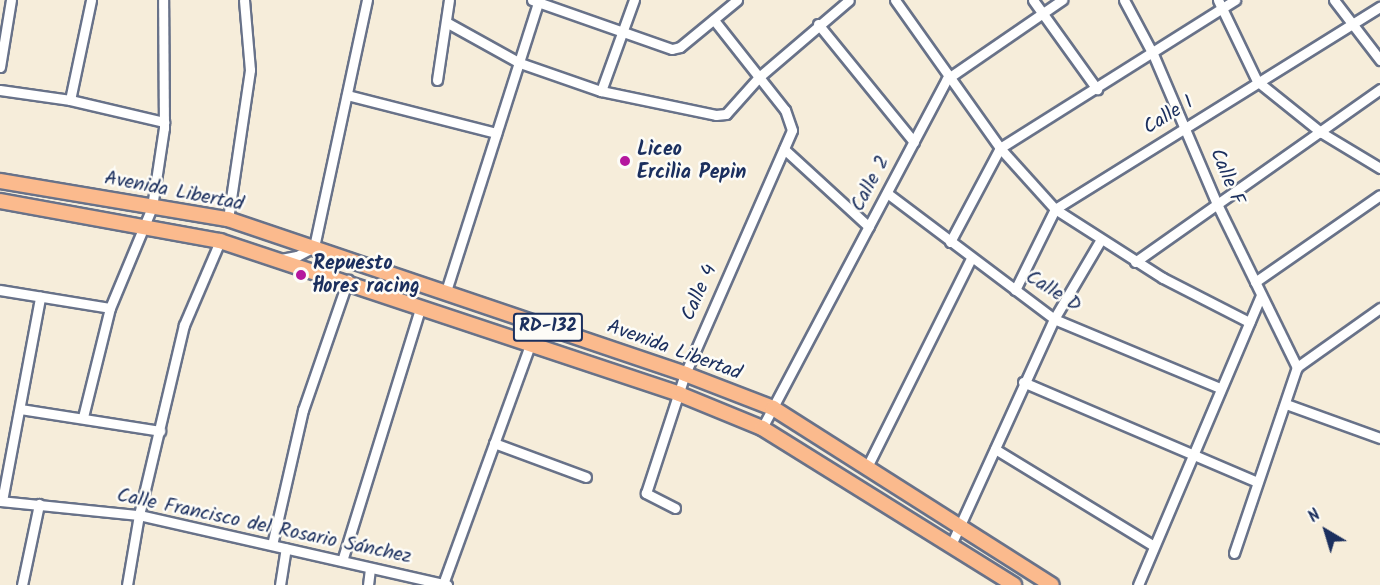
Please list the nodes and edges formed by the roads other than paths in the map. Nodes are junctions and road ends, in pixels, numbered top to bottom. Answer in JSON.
{"nodes":[{"id":1,"x":11,"y":0,"type":"edge"},
{"id":2,"x":91,"y":0,"type":"edge"},
{"id":3,"x":163,"y":0,"type":"edge"},
{"id":4,"x":244,"y":0,"type":"edge"},
{"id":5,"x":367,"y":0,"type":"edge"},
{"id":6,"x":449,"y":0,"type":"edge"},
{"id":7,"x":537,"y":0,"type":"edge"},
{"id":8,"x":634,"y":0,"type":"edge"},
{"id":9,"x":736,"y":0,"type":"edge"},
{"id":10,"x":849,"y":0,"type":"edge"},
{"id":11,"x":895,"y":0,"type":"edge"},
{"id":12,"x":1033,"y":0,"type":"edge"},
{"id":13,"x":1062,"y":0,"type":"edge"},
{"id":14,"x":1124,"y":0,"type":"edge"},
{"id":15,"x":1235,"y":0,"type":"edge"},
{"id":16,"x":1334,"y":0,"type":"edge"},
{"id":17,"x":1220,"y":4,"type":"edge"},
{"id":18,"x":1380,"y":7,"type":"edge"},
{"id":19,"x":1042,"y":12,"type":"junction"},
{"id":20,"x":714,"y":20,"type":"junction"},
{"id":21,"x":446,"y":22,"type":"junction"},
{"id":22,"x":1352,"y":23,"type":"junction"},
{"id":23,"x":818,"y":24,"type":"junction"},
{"id":24,"x":623,"y":29,"type":"junction"},
{"id":25,"x":1153,"y":54,"type":"junction"},
{"id":26,"x":1380,"y":60,"type":"edge"},
{"id":27,"x":520,"y":63,"type":"junction"},
{"id":28,"x":0,"y":67,"type":"edge"},
{"id":29,"x":951,"y":76,"type":"junction"},
{"id":30,"x":759,"y":77,"type":"junction"},
{"id":31,"x":437,"y":80,"type":"dead end"},
{"id":32,"x":1257,"y":81,"type":"junction"},
{"id":33,"x":1097,"y":89,"type":"junction"},
{"id":34,"x":1380,"y":89,"type":"edge"},
{"id":35,"x":0,"y":90,"type":"edge"},
{"id":36,"x":601,"y":91,"type":"junction"},
{"id":37,"x":347,"y":95,"type":"junction"},
{"id":38,"x":70,"y":100,"type":"junction"},
{"id":39,"x":164,"y":122,"type":"junction"},
{"id":40,"x":1185,"y":127,"type":"junction"},
{"id":41,"x":496,"y":133,"type":"junction"},
{"id":42,"x":1322,"y":133,"type":"junction"},
{"id":43,"x":914,"y":142,"type":"junction"},
{"id":44,"x":784,"y":148,"type":"junction"},
{"id":45,"x":1000,"y":148,"type":"junction"},
{"id":46,"x":1380,"y":168,"type":"edge"},
{"id":47,"x":0,"y":181,"type":"edge"},
{"id":48,"x":887,"y":193,"type":"junction"},
{"id":49,"x":1380,"y":195,"type":"edge"},
{"id":50,"x":0,"y":201,"type":"edge"},
{"id":51,"x":1217,"y":204,"type":"junction"},
{"id":52,"x":152,"y":207,"type":"junction"},
{"id":53,"x":1055,"y":208,"type":"junction"},
{"id":54,"x":228,"y":219,"type":"junction"},
{"id":55,"x":144,"y":224,"type":"junction"},
{"id":56,"x":869,"y":227,"type":"junction"},
{"id":57,"x":220,"y":241,"type":"junction"},
{"id":58,"x":1100,"y":241,"type":"junction"},
{"id":59,"x":950,"y":242,"type":"junction"},
{"id":60,"x":314,"y":247,"type":"junction"},
{"id":61,"x":277,"y":258,"type":"junction"},
{"id":62,"x":970,"y":258,"type":"junction"},
{"id":63,"x":1135,"y":262,"type":"junction"},
{"id":64,"x":348,"y":280,"type":"junction"},
{"id":65,"x":1255,"y":282,"type":"junction"},
{"id":66,"x":0,"y":290,"type":"edge"},
{"id":67,"x":1015,"y":290,"type":"junction"},
{"id":68,"x":446,"y":291,"type":"junction"},
{"id":69,"x":1261,"y":295,"type":"junction"},
{"id":70,"x":40,"y":297,"type":"junction"},
{"id":71,"x":421,"y":306,"type":"junction"},
{"id":72,"x":110,"y":308,"type":"junction"},
{"id":73,"x":1380,"y":308,"type":"edge"},
{"id":74,"x":1054,"y":319,"type":"junction"},
{"id":75,"x":1249,"y":322,"type":"junction"},
{"id":76,"x":538,"y":323,"type":"junction"},
{"id":77,"x":530,"y":344,"type":"junction"},
{"id":78,"x":1297,"y":367,"type":"junction"},
{"id":79,"x":685,"y":374,"type":"junction"},
{"id":80,"x":1023,"y":382,"type":"junction"},
{"id":81,"x":1220,"y":388,"type":"junction"},
{"id":82,"x":680,"y":394,"type":"junction"},
{"id":83,"x":1286,"y":404,"type":"junction"},
{"id":84,"x":773,"y":408,"type":"junction"},
{"id":85,"x":20,"y":409,"type":"junction"},
{"id":86,"x":83,"y":417,"type":"junction"},
{"id":87,"x":762,"y":428,"type":"junction"},
{"id":88,"x":160,"y":432,"type":"junction"},
{"id":89,"x":1380,"y":438,"type":"edge"},
{"id":90,"x":495,"y":443,"type":"junction"},
{"id":91,"x":995,"y":449,"type":"junction"},
{"id":92,"x":1191,"y":453,"type":"junction"},
{"id":93,"x":873,"y":471,"type":"junction"},
{"id":94,"x":586,"y":477,"type":"dead end"},
{"id":95,"x":1258,"y":482,"type":"junction"},
{"id":96,"x":868,"y":494,"type":"junction"},
{"id":97,"x":1,"y":501,"type":"edge"},
{"id":98,"x":39,"y":504,"type":"junction"},
{"id":99,"x":675,"y":508,"type":"dead end"},
{"id":100,"x":139,"y":515,"type":"junction"},
{"id":101,"x":961,"y":526,"type":"junction"},
{"id":102,"x":272,"y":545,"type":"junction"},
{"id":103,"x":951,"y":545,"type":"junction"},
{"id":104,"x":1154,"y":546,"type":"junction"},
{"id":105,"x":286,"y":548,"type":"junction"},
{"id":106,"x":1234,"y":553,"type":"dead end"},
{"id":107,"x":342,"y":561,"type":"junction"},
{"id":108,"x":370,"y":568,"type":"junction"},
{"id":109,"x":445,"y":584,"type":"edge"},
{"id":110,"x":22,"y":585,"type":"edge"},
{"id":111,"x":127,"y":585,"type":"edge"},
{"id":112,"x":280,"y":585,"type":"edge"},
{"id":113,"x":368,"y":585,"type":"edge"},
{"id":114,"x":1014,"y":585,"type":"edge"},
{"id":115,"x":1052,"y":585,"type":"edge"},
{"id":116,"x":1138,"y":585,"type":"edge"}],
"edges":[{"from":1,"to":28,"type":"street"},
{"from":2,"to":38,"type":"street"},
{"from":3,"to":39,"type":"street"},
{"from":4,"to":54,"type":"street"},
{"from":5,"to":37,"type":"street"},
{"from":6,"to":21,"type":"street"},
{"from":7,"to":24,"type":"street"},
{"from":7,"to":27,"type":"street"},
{"from":8,"to":24,"type":"street"},
{"from":9,"to":20,"type":"street"},
{"from":10,"to":23,"type":"street"},
{"from":11,"to":29,"type":"street"},
{"from":12,"to":19,"type":"street"},
{"from":13,"to":19,"type":"street","name":"Calle 2"},
{"from":14,"to":25,"type":"street","name":"Calle F"},
{"from":15,"to":17,"type":"street"},
{"from":16,"to":22,"type":"street"},
{"from":17,"to":25,"type":"street"},
{"from":17,"to":32,"type":"street"},
{"from":18,"to":22,"type":"street","name":"Calle I"},
{"from":19,"to":29,"type":"street","name":"Calle 2"},
{"from":19,"to":33,"type":"street"},
{"from":20,"to":24,"type":"street"},
{"from":20,"to":30,"type":"street"},
{"from":21,"to":27,"type":"street"},
{"from":21,"to":31,"type":"street"},
{"from":22,"to":26,"type":"street"},
{"from":22,"to":32,"type":"street","name":"Calle I"},
{"from":23,"to":30,"type":"street"},
{"from":23,"to":43,"type":"street"},
{"from":24,"to":36,"type":"street"},
{"from":25,"to":33,"type":"street"},
{"from":25,"to":40,"type":"street","name":"Calle F"},
{"from":27,"to":36,"type":"street"},
{"from":27,"to":41,"type":"street"},
{"from":29,"to":43,"type":"street","name":"Calle 2"},
{"from":29,"to":45,"type":"street"},
{"from":30,"to":36,"type":"street"},
{"from":30,"to":44,"type":"street","name":"Calle 4"},
{"from":32,"to":40,"type":"street","name":"Calle I"},
{"from":32,"to":42,"type":"street"},
{"from":33,"to":45,"type":"street"},
{"from":34,"to":42,"type":"street"},
{"from":35,"to":38,"type":"street"},
{"from":37,"to":41,"type":"street"},
{"from":37,"to":60,"type":"street"},
{"from":38,"to":39,"type":"street"},
{"from":39,"to":52,"type":"street"},
{"from":40,"to":51,"type":"street","name":"Calle F"},
{"from":40,"to":53,"type":"street","name":"Calle I"},
{"from":41,"to":68,"type":"street"},
{"from":42,"to":46,"type":"street"},
{"from":42,"to":51,"type":"street"},
{"from":43,"to":48,"type":"street","name":"Calle 2"},
{"from":44,"to":56,"type":"street"},
{"from":44,"to":79,"type":"street","name":"Calle 4"},
{"from":45,"to":53,"type":"street"},
{"from":45,"to":59,"type":"street"},
{"from":47,"to":52,"type":"main road","name":"Avenida Libertad","number":"RD-132"},
{"from":48,"to":56,"type":"street","name":"Calle 2"},
{"from":48,"to":59,"type":"street","name":"Calle D"},
{"from":49,"to":65,"type":"street"},
{"from":50,"to":55,"type":"main road","name":"Avenida Libertad","number":"RD-132"},
{"from":51,"to":63,"type":"street"},
{"from":51,"to":65,"type":"street","name":"Calle F"},
{"from":52,"to":54,"type":"main road","name":"Avenida Libertad","number":"RD-132"},
{"from":52,"to":55,"type":"street"},
{"from":53,"to":58,"type":"street"},
{"from":53,"to":67,"type":"street"},
{"from":54,"to":60,"type":"main road","name":"Avenida Libertad","number":"RD-132"},
{"from":55,"to":57,"type":"main road","name":"Avenida Libertad","number":"RD-132"},
{"from":55,"to":72,"type":"street"},
{"from":56,"to":84,"type":"street","name":"Calle 2"},
{"from":57,"to":61,"type":"main road","name":"Avenida Libertad","number":"RD-132"},
{"from":57,"to":88,"type":"street"},
{"from":58,"to":63,"type":"street"},
{"from":58,"to":74,"type":"street"},
{"from":59,"to":62,"type":"street","name":"Calle D"},
{"from":60,"to":61,"type":"street"},
{"from":60,"to":68,"type":"main road","name":"Avenida Libertad","number":"RD-132"},
{"from":61,"to":64,"type":"main road","name":"Avenida Libertad","number":"RD-132"},
{"from":62,"to":67,"type":"street","name":"Calle D"},
{"from":62,"to":93,"type":"street"},
{"from":63,"to":75,"type":"street"},
{"from":64,"to":71,"type":"main road","name":"Avenida Libertad","number":"RD-132"},
{"from":64,"to":102,"type":"street"},
{"from":65,"to":69,"type":"street","name":"Calle F"},
{"from":66,"to":70,"type":"street"},
{"from":67,"to":74,"type":"street","name":"Calle D"},
{"from":68,"to":76,"type":"main road","name":"Avenida Libertad","number":"RD-132"},
{"from":69,"to":75,"type":"street"},
{"from":69,"to":78,"type":"street","name":"Calle F"},
{"from":70,"to":72,"type":"street"},
{"from":70,"to":85,"type":"street"},
{"from":71,"to":77,"type":"main road","name":"Avenida Libertad","number":"RD-132"},
{"from":71,"to":107,"type":"street"},
{"from":72,"to":86,"type":"street"},
{"from":73,"to":78,"type":"street"},
{"from":74,"to":80,"type":"street"},
{"from":74,"to":81,"type":"street","name":"Calle D"},
{"from":75,"to":81,"type":"street"},
{"from":76,"to":77,"type":"street"},
{"from":76,"to":79,"type":"main road","name":"Avenida Libertad","number":"RD-132"},
{"from":77,"to":82,"type":"main road","name":"Avenida Libertad","number":"RD-132"},
{"from":77,"to":90,"type":"street"},
{"from":78,"to":83,"type":"street"},
{"from":79,"to":82,"type":"street","name":"Calle 4"},
{"from":79,"to":84,"type":"main road","name":"Avenida Libertad","number":"RD-132"},
{"from":80,"to":91,"type":"street"},
{"from":80,"to":92,"type":"street"},
{"from":81,"to":92,"type":"street"},
{"from":82,"to":87,"type":"main road","name":"Avenida Libertad","number":"RD-132"},
{"from":82,"to":99,"type":"street","name":"Calle 4"},
{"from":83,"to":89,"type":"street"},
{"from":83,"to":95,"type":"street"},
{"from":84,"to":87,"type":"street","name":"Calle 2"},
{"from":84,"to":93,"type":"main road","name":"Avenida Libertad","number":"RD-132"},
{"from":85,"to":86,"type":"street"},
{"from":85,"to":97,"type":"street"},
{"from":86,"to":88,"type":"street"},
{"from":87,"to":96,"type":"main road","name":"Avenida Libertad","number":"RD-132"},
{"from":88,"to":100,"type":"street"},
{"from":90,"to":94,"type":"street"},
{"from":90,"to":109,"type":"street"},
{"from":91,"to":101,"type":"street"},
{"from":91,"to":104,"type":"street"},
{"from":92,"to":95,"type":"street"},
{"from":92,"to":104,"type":"street"},
{"from":93,"to":96,"type":"street"},
{"from":93,"to":101,"type":"main road","name":"Avenida Libertad","number":"RD-132"},
{"from":95,"to":106,"type":"street"},
{"from":96,"to":103,"type":"main road","name":"Avenida Libertad","number":"RD-132"},
{"from":97,"to":98,"type":"street","name":"Calle Francisco del Rosario Sánchez"},
{"from":98,"to":100,"type":"street","name":"Calle Francisco del Rosario Sánchez"},
{"from":98,"to":110,"type":"street"},
{"from":100,"to":102,"type":"street","name":"Calle Francisco del Rosario Sánchez"},
{"from":100,"to":111,"type":"street"},
{"from":101,"to":103,"type":"street"},
{"from":101,"to":115,"type":"main road","name":"Avenida Libertad","number":"RD-132"},
{"from":102,"to":105,"type":"street","name":"Calle Francisco del Rosario Sánchez"},
{"from":103,"to":114,"type":"main road","name":"Avenida Libertad","number":"RD-132"},
{"from":104,"to":116,"type":"street"},
{"from":105,"to":107,"type":"street","name":"Calle Francisco del Rosario Sánchez"},
{"from":105,"to":112,"type":"street"},
{"from":107,"to":108,"type":"street","name":"Calle Francisco del Rosario Sánchez"},
{"from":108,"to":109,"type":"street","name":"Calle Francisco del Rosario Sánchez"},
{"from":108,"to":113,"type":"street"}]}
